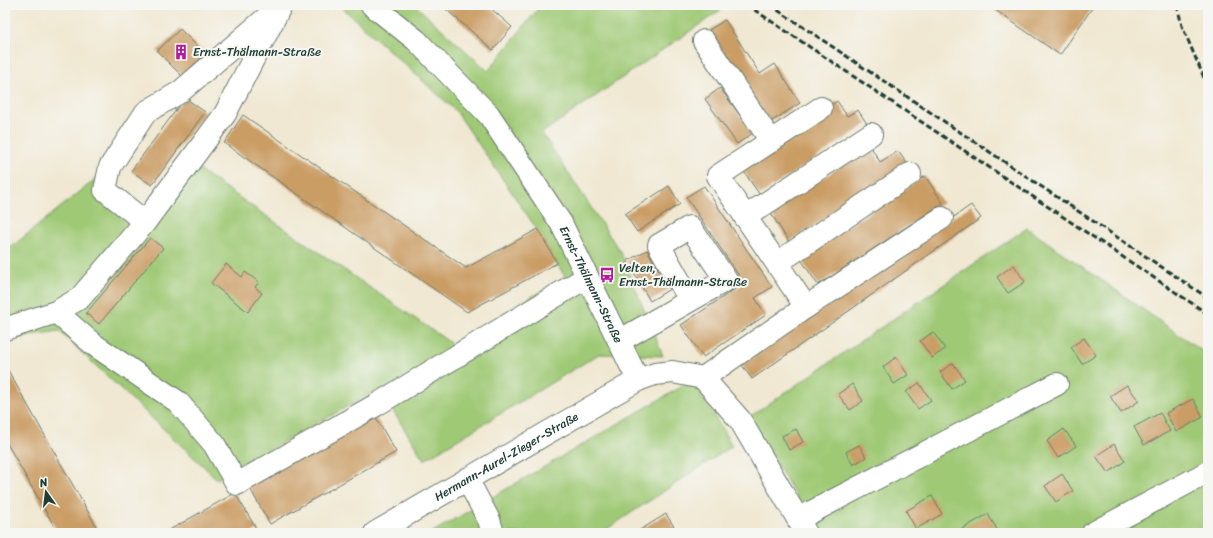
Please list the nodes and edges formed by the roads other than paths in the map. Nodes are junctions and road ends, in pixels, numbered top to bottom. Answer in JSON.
{"nodes":[{"id":1,"x":372,"y":5,"type":"edge"},
{"id":2,"x":279,"y":6,"type":"edge"},
{"id":3,"x":704,"y":41,"type":"dead end"},
{"id":4,"x":821,"y":108,"type":"dead end"},
{"id":5,"x":871,"y":134,"type":"dead end"},
{"id":6,"x":771,"y":141,"type":"junction"},
{"id":7,"x":910,"y":174,"type":"dead end"},
{"id":8,"x":745,"y":217,"type":"junction"},
{"id":9,"x":942,"y":218,"type":"dead end"},
{"id":10,"x":146,"y":222,"type":"junction"},
{"id":11,"x":777,"y":263,"type":"junction"},
{"id":12,"x":587,"y":276,"type":"junction"},
{"id":13,"x":690,"y":300,"type":"dead end"},
{"id":14,"x":806,"y":307,"type":"junction"},
{"id":15,"x":56,"y":312,"type":"junction"},
{"id":16,"x":5,"y":329,"type":"edge"},
{"id":17,"x":619,"y":341,"type":"junction"},
{"id":18,"x":703,"y":378,"type":"junction"},
{"id":19,"x":638,"y":380,"type":"junction"},
{"id":20,"x":1057,"y":384,"type":"dead end"},
{"id":21,"x":1208,"y":472,"type":"edge"},
{"id":22,"x":467,"y":479,"type":"junction"},
{"id":23,"x":802,"y":526,"type":"edge"},
{"id":24,"x":375,"y":533,"type":"edge"},
{"id":25,"x":493,"y":533,"type":"edge"},
{"id":26,"x":1093,"y":533,"type":"edge"}],
"edges":[{"from":1,"to":12,"type":"street","name":"Ernst-Thälmann-Straße"},
{"from":2,"to":10,"type":"street"},
{"from":2,"to":10,"type":"street"},
{"from":3,"to":6,"type":"street"},
{"from":4,"to":6,"type":"street"},
{"from":5,"to":8,"type":"street"},
{"from":6,"to":8,"type":"street"},
{"from":7,"to":11,"type":"street"},
{"from":8,"to":11,"type":"street"},
{"from":9,"to":14,"type":"street"},
{"from":10,"to":15,"type":"street"},
{"from":11,"to":14,"type":"street"},
{"from":12,"to":15,"type":"street"},
{"from":12,"to":17,"type":"street","name":"Ernst-Thälmann-Straße"},
{"from":13,"to":17,"type":"street"},
{"from":14,"to":18,"type":"street"},
{"from":15,"to":16,"type":"street"},
{"from":17,"to":19,"type":"street","name":"Ernst-Thälmann-Straße"},
{"from":18,"to":19,"type":"street"},
{"from":18,"to":23,"type":"street"},
{"from":19,"to":22,"type":"street","name":"Hermann-Aurel-Zieger-Straße"},
{"from":20,"to":23,"type":"street"},
{"from":21,"to":26,"type":"street"},
{"from":22,"to":24,"type":"street","name":"Hermann-Aurel-Zieger-Straße"},
{"from":22,"to":25,"type":"street"}]}
